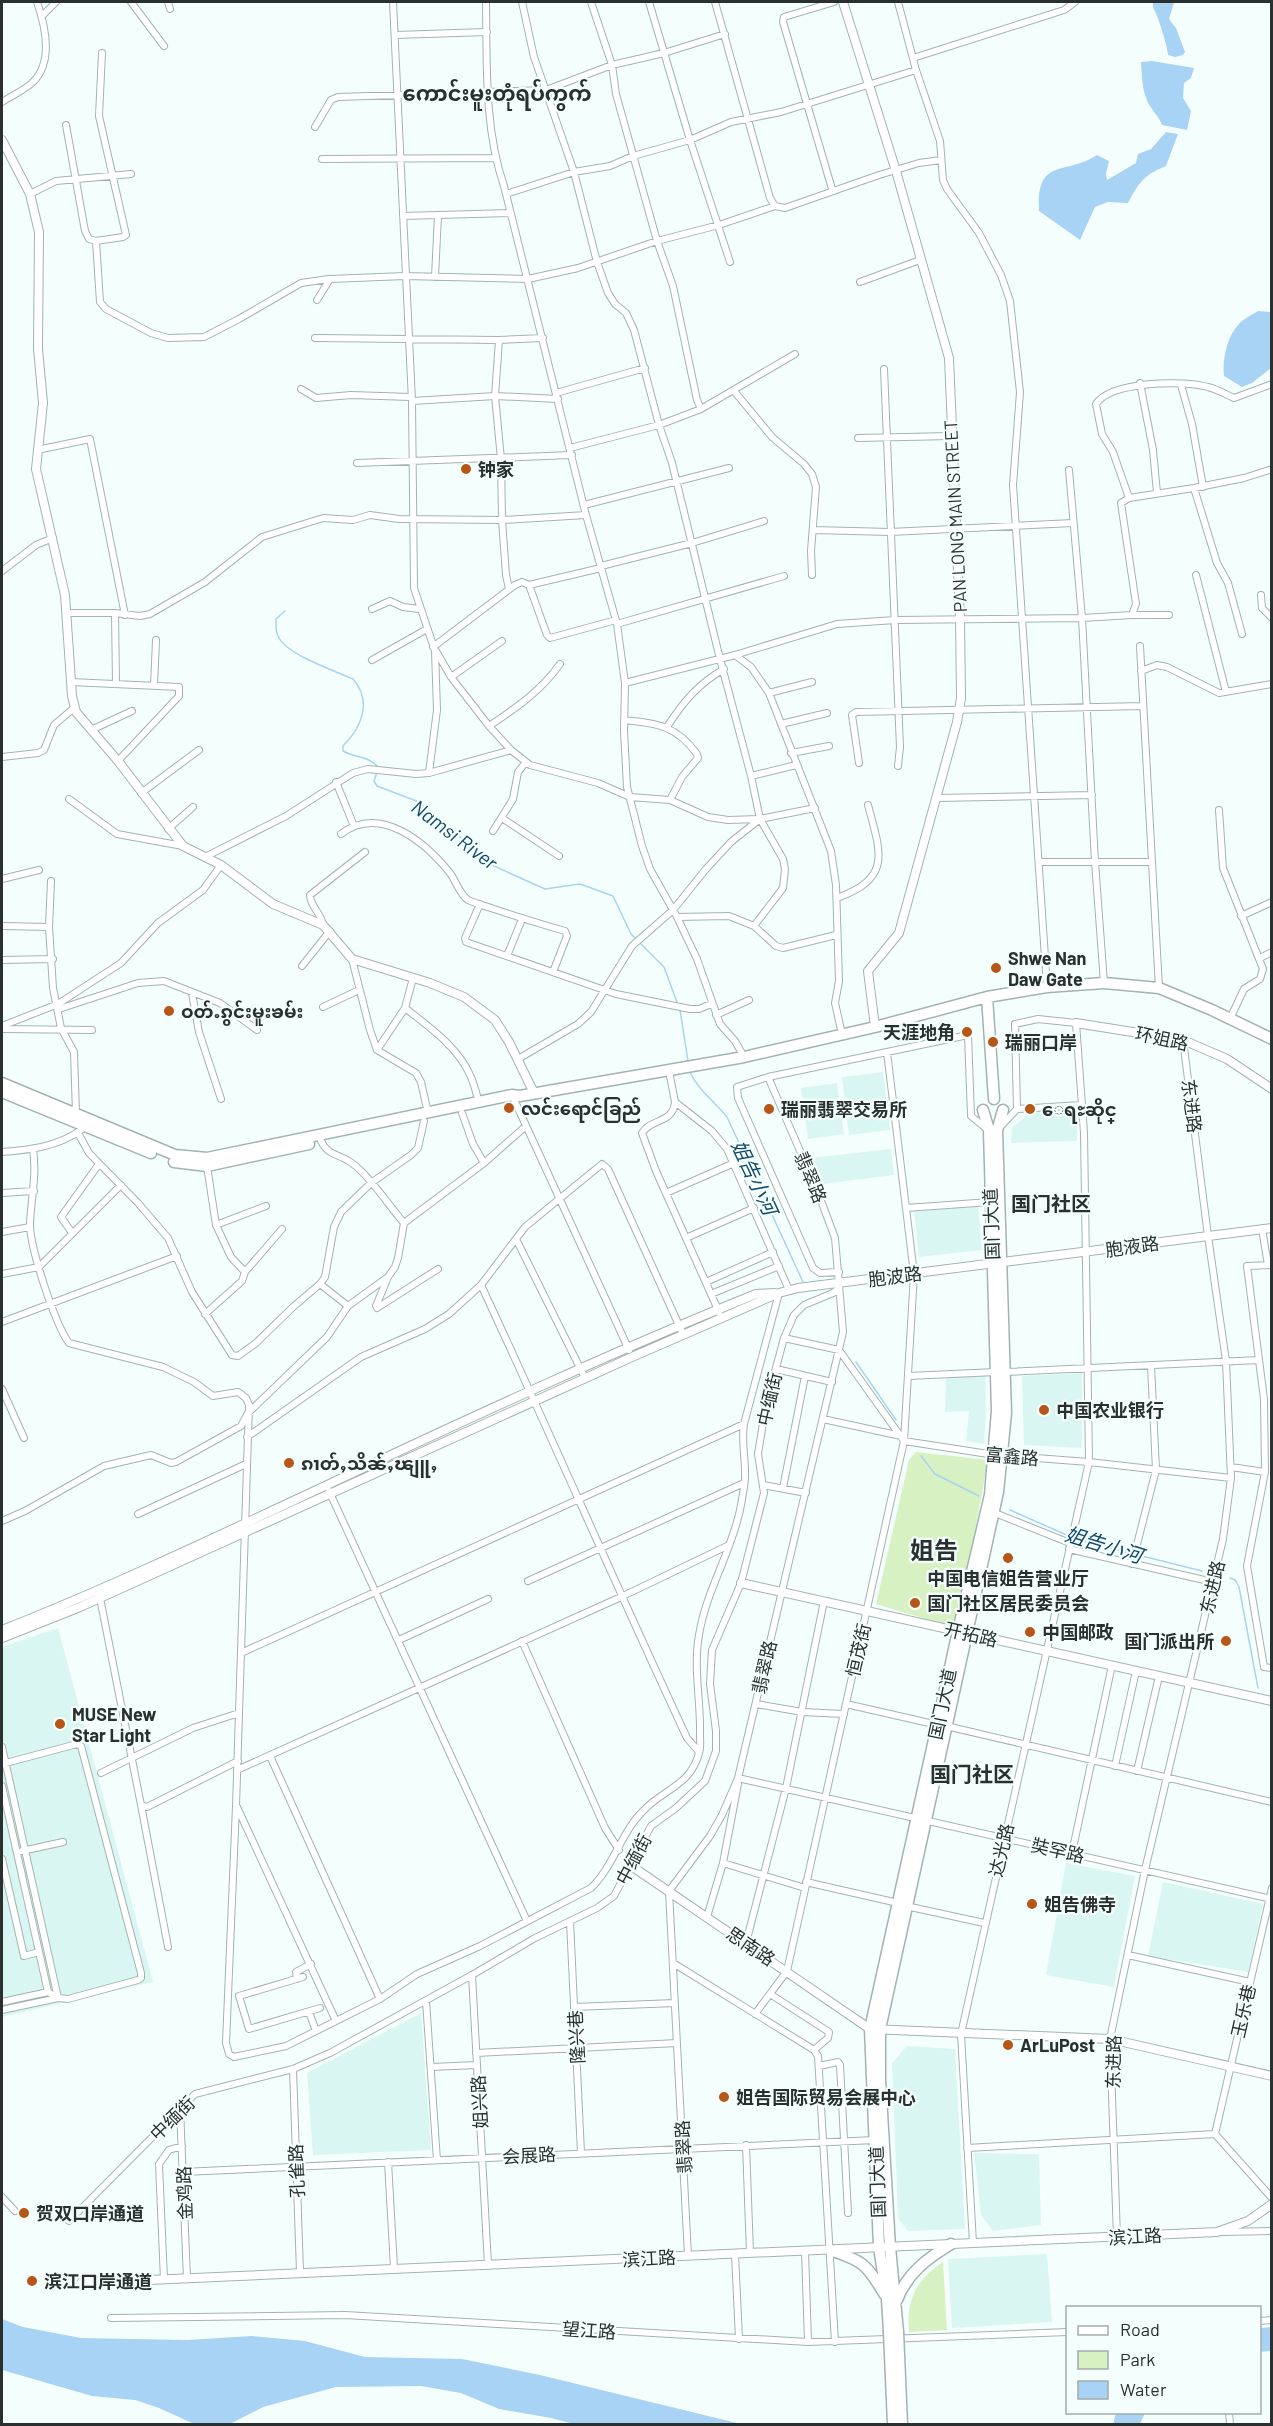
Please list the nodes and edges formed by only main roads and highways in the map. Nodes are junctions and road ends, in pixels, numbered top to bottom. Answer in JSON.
{"nodes":[{"id":1,"x":987,"y":997,"type":"junction"},
{"id":2,"x":1272,"y":1039,"type":"edge"},
{"id":3,"x":2,"y":1083,"type":"edge"},
{"id":4,"x":2,"y":1092,"type":"edge"},
{"id":5,"x":515,"y":1098,"type":"junction"},
{"id":6,"x":994,"y":1099,"type":"junction"},
{"id":7,"x":983,"y":1110,"type":"junction"},
{"id":8,"x":1003,"y":1110,"type":"junction"},
{"id":9,"x":426,"y":1117,"type":"junction"},
{"id":10,"x":993,"y":1130,"type":"junction"},
{"id":11,"x":997,"y":1264,"type":"junction"},
{"id":12,"x":999,"y":1456,"type":"junction"},
{"id":13,"x":962,"y":1632,"type":"junction"},
{"id":14,"x":875,"y":2029,"type":"junction"},
{"id":15,"x":951,"y":2244,"type":"road end"},
{"id":16,"x":885,"y":2247,"type":"junction"},
{"id":17,"x":830,"y":2250,"type":"road end"},
{"id":18,"x":892,"y":2301,"type":"junction"},
{"id":19,"x":893,"y":2332,"type":"junction"},
{"id":20,"x":893,"y":2424,"type":"edge"},
{"id":21,"x":902,"y":2424,"type":"edge"}],
"edges":[{"from":1,"to":2,"type":"highway"},
{"from":1,"to":5,"type":"highway"},
{"from":1,"to":6,"type":"highway"},
{"from":3,"to":9,"type":"highway"},
{"from":4,"to":9,"type":"highway"},
{"from":5,"to":9,"type":"highway"},
{"from":5,"to":9,"type":"highway"},
{"from":6,"to":7,"type":"highway"},
{"from":6,"to":8,"type":"highway"},
{"from":7,"to":8,"type":"highway"},
{"from":7,"to":10,"type":"highway","name":"国门大道"},
{"from":8,"to":10,"type":"highway","name":"国门大道"},
{"from":10,"to":11,"type":"highway","name":"国门大道"},
{"from":10,"to":11,"type":"highway","name":"国门大道"},
{"from":11,"to":12,"type":"highway","name":"国门大道"},
{"from":12,"to":13,"type":"highway","name":"国门大道"},
{"from":12,"to":13,"type":"highway","name":"国门大道"},
{"from":13,"to":14,"type":"highway","name":"国门大道"},
{"from":14,"to":16,"type":"highway","name":"国门大道"},
{"from":14,"to":16,"type":"highway","name":"国门大道"},
{"from":15,"to":18,"type":"highway"},
{"from":16,"to":18,"type":"highway","name":"国门大道"},
{"from":17,"to":18,"type":"highway"},
{"from":18,"to":19,"type":"highway","name":"国门大道"},
{"from":19,"to":20,"type":"highway","bridge":true},
{"from":19,"to":21,"type":"highway","bridge":true}]}
